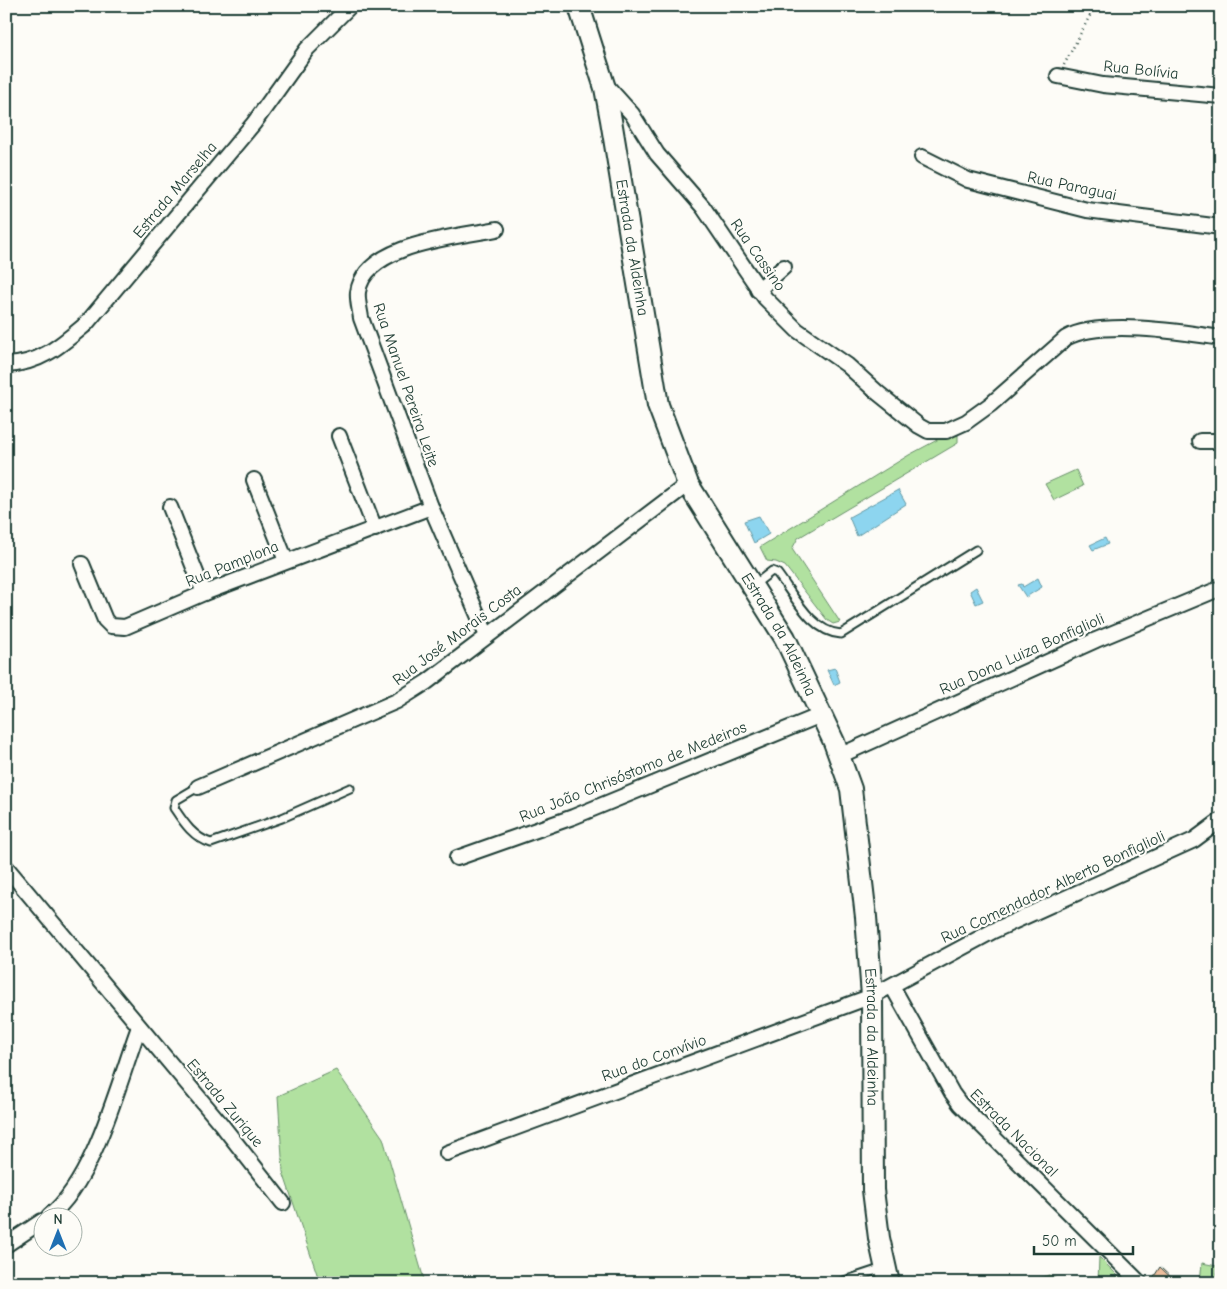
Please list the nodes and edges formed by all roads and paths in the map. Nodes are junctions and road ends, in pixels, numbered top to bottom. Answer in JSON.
{"nodes":[{"id":1,"x":350,"y":6,"type":"edge"},
{"id":2,"x":579,"y":6,"type":"edge"},
{"id":3,"x":1095,"y":6,"type":"edge"},
{"id":4,"x":1058,"y":76,"type":"joint"},
{"id":5,"x":603,"y":82,"type":"junction"},
{"id":6,"x":1221,"y":96,"type":"edge"},
{"id":7,"x":922,"y":157,"type":"dead end"},
{"id":8,"x":1221,"y":227,"type":"edge"},
{"id":9,"x":497,"y":230,"type":"dead end"},
{"id":10,"x":784,"y":267,"type":"dead end"},
{"id":11,"x":758,"y":290,"type":"junction"},
{"id":12,"x":1221,"y":338,"type":"edge"},
{"id":13,"x":6,"y":365,"type":"edge"},
{"id":14,"x":339,"y":436,"type":"dead end"},
{"id":15,"x":1200,"y":441,"type":"dead end"},
{"id":16,"x":1221,"y":441,"type":"edge"},
{"id":17,"x":254,"y":480,"type":"dead end"},
{"id":18,"x":688,"y":484,"type":"junction"},
{"id":19,"x":170,"y":507,"type":"dead end"},
{"id":20,"x":431,"y":507,"type":"junction"},
{"id":21,"x":375,"y":529,"type":"junction"},
{"id":22,"x":976,"y":550,"type":"dead end"},
{"id":23,"x":286,"y":561,"type":"junction"},
{"id":24,"x":82,"y":564,"type":"dead end"},
{"id":25,"x":752,"y":587,"type":"junction"},
{"id":26,"x":1221,"y":588,"type":"edge"},
{"id":27,"x":204,"y":593,"type":"junction"},
{"id":28,"x":487,"y":636,"type":"junction"},
{"id":29,"x":822,"y":715,"type":"junction"},
{"id":30,"x":840,"y":756,"type":"junction"},
{"id":31,"x":198,"y":787,"type":"joint"},
{"id":32,"x":350,"y":788,"type":"dead end"},
{"id":33,"x":1221,"y":820,"type":"edge"},
{"id":34,"x":457,"y":858,"type":"dead end"},
{"id":35,"x":6,"y":867,"type":"edge"},
{"id":36,"x":892,"y":986,"type":"junction"},
{"id":37,"x":872,"y":996,"type":"junction"},
{"id":38,"x":139,"y":1027,"type":"junction"},
{"id":39,"x":448,"y":1153,"type":"dead end"},
{"id":40,"x":283,"y":1203,"type":"dead end"},
{"id":41,"x":61,"y":1206,"type":"edge"},
{"id":42,"x":32,"y":1228,"type":"edge"},
{"id":43,"x":6,"y":1245,"type":"edge"},
{"id":44,"x":887,"y":1275,"type":"edge"},
{"id":45,"x":838,"y":1283,"type":"edge"},
{"id":46,"x":1140,"y":1283,"type":"edge"}],
"edges":[{"from":1,"to":13,"type":"street","name":"Estrada Marselha"},
{"from":2,"to":5,"type":"street","name":"Estrada da Aldeinha"},
{"from":3,"to":4,"type":"path"},
{"from":4,"to":6,"type":"street","name":"Rua Bolívia"},
{"from":5,"to":11,"type":"street","name":"Rua Cassino"},
{"from":5,"to":18,"type":"street","name":"Estrada da Aldeinha"},
{"from":7,"to":8,"type":"street","name":"Rua Paraguai"},
{"from":9,"to":20,"type":"street","name":"Rua Manuel Pereira Leite"},
{"from":10,"to":11,"type":"street"},
{"from":11,"to":12,"type":"street","name":"Rua Cassino"},
{"from":14,"to":21,"type":"street"},
{"from":15,"to":16,"type":"street"},
{"from":17,"to":23,"type":"street"},
{"from":18,"to":25,"type":"street","name":"Estrada da Aldeinha"},
{"from":18,"to":28,"type":"street","name":"Rua José Morais Costa"},
{"from":19,"to":27,"type":"street"},
{"from":20,"to":21,"type":"street","name":"Rua Pamplona"},
{"from":20,"to":28,"type":"street","name":"Rua Manuel Pereira Leite"},
{"from":21,"to":23,"type":"street","name":"Rua Pamplona"},
{"from":22,"to":25,"type":"lane"},
{"from":23,"to":27,"type":"street","name":"Rua Pamplona"},
{"from":24,"to":27,"type":"street","name":"Rua Pamplona"},
{"from":25,"to":29,"type":"street","name":"Estrada da Aldeinha"},
{"from":26,"to":30,"type":"street","name":"Rua Dona Luiza Bonfiglioli"},
{"from":28,"to":31,"type":"street","name":"Rua José Morais Costa"},
{"from":29,"to":30,"type":"street","name":"Estrada da Aldeinha"},
{"from":29,"to":34,"type":"street","name":"Rua João Chrisóstomo de Medeiros"},
{"from":30,"to":37,"type":"street","name":"Estrada da Aldeinha"},
{"from":31,"to":32,"type":"lane"},
{"from":33,"to":36,"type":"street","name":"Rua Comendador Alberto Bonfiglioli"},
{"from":35,"to":38,"type":"street","name":"Estrada Zurique"},
{"from":36,"to":37,"type":"street","name":"Rua Comendador Alberto Bonfiglioli"},
{"from":36,"to":46,"type":"street","name":"Estrada Nacional"},
{"from":37,"to":39,"type":"street","name":"Rua do Convívio"},
{"from":37,"to":44,"type":"street","name":"Estrada da Aldeinha"},
{"from":38,"to":40,"type":"street","name":"Estrada Zurique"},
{"from":38,"to":41,"type":"street"},
{"from":42,"to":43,"type":"street"},
{"from":44,"to":45,"type":"lane"}]}
